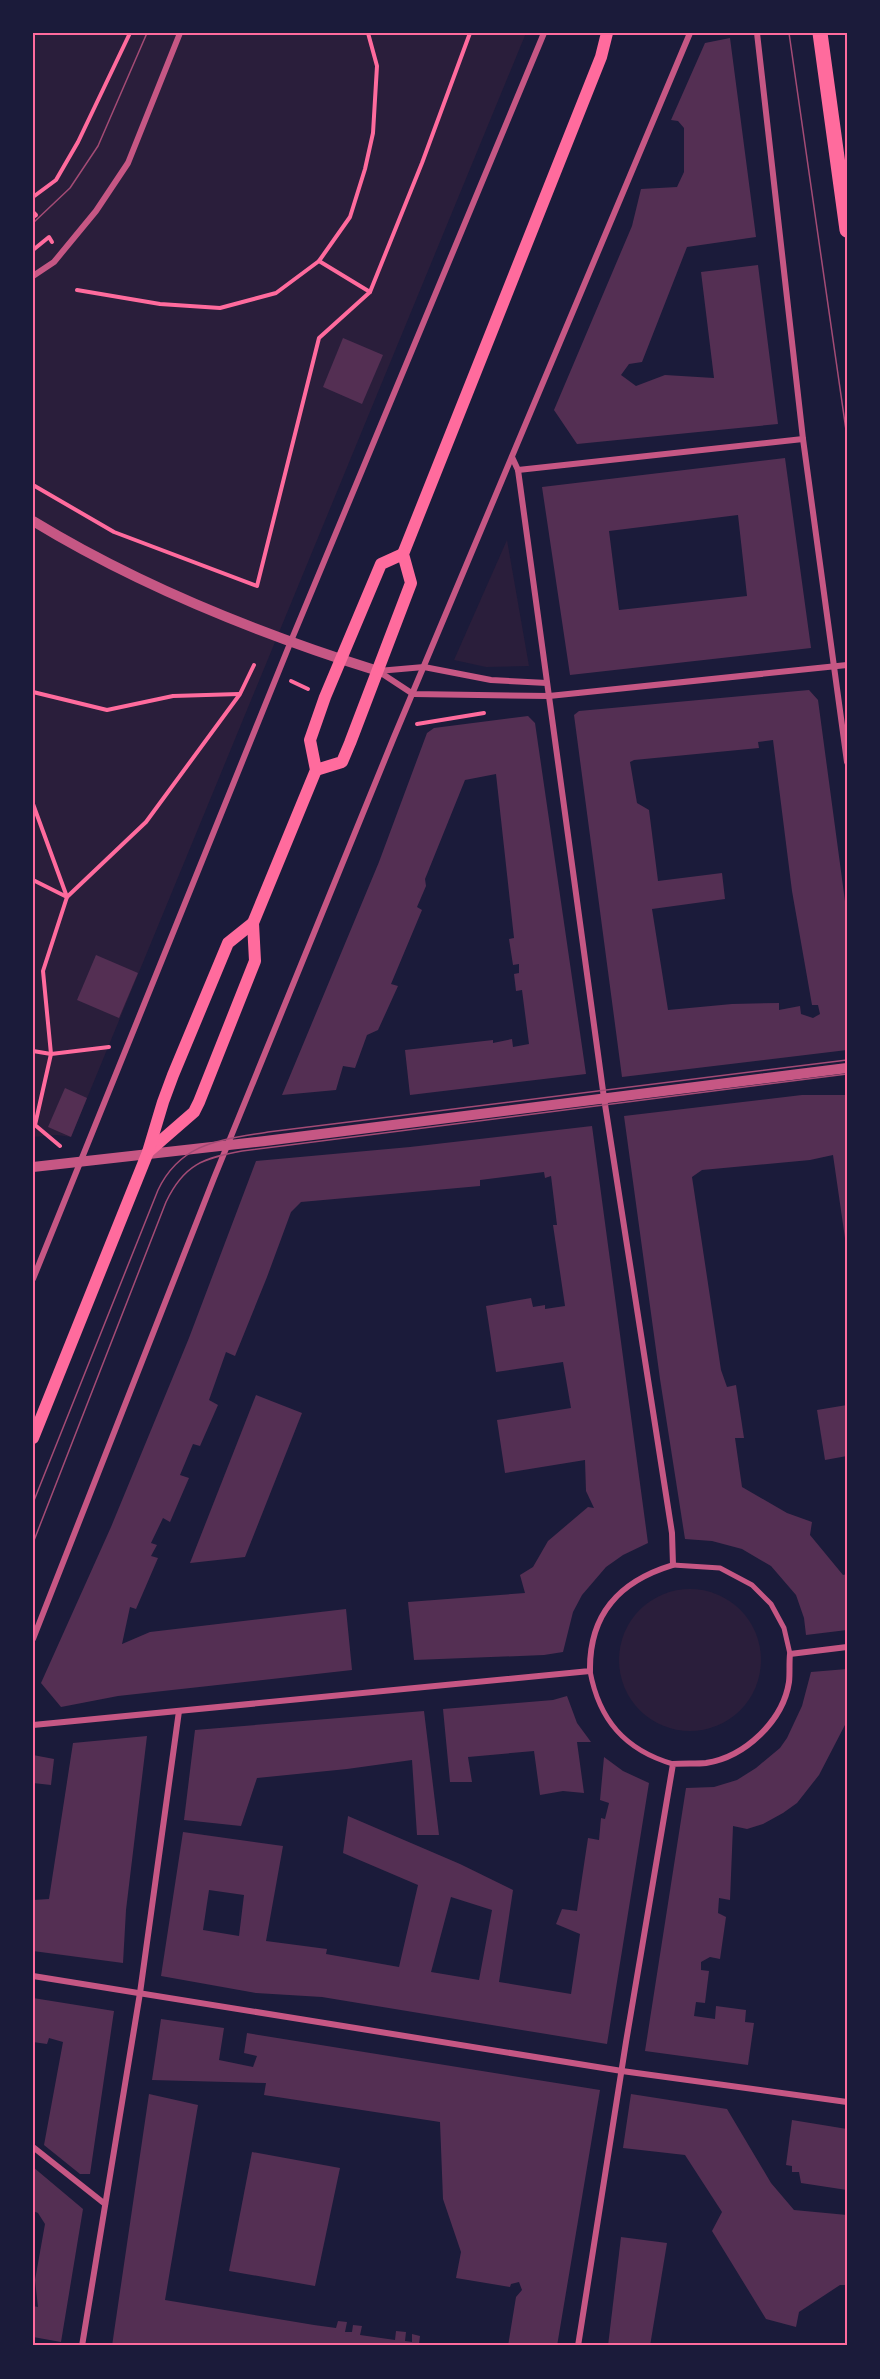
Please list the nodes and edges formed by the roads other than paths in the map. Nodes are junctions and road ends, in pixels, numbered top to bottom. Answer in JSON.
{"nodes":[{"id":1,"x":180,"y":33,"type":"edge"},
{"id":2,"x":544,"y":33,"type":"edge"},
{"id":3,"x":608,"y":33,"type":"edge"},
{"id":4,"x":616,"y":33,"type":"edge"},
{"id":5,"x":690,"y":33,"type":"edge"},
{"id":6,"x":756,"y":33,"type":"edge"},
{"id":7,"x":820,"y":33,"type":"edge"},
{"id":8,"x":602,"y":57,"type":"junction"},
{"id":9,"x":847,"y":230,"type":"edge"},
{"id":10,"x":33,"y":276,"type":"edge"},
{"id":11,"x":803,"y":439,"type":"junction"},
{"id":12,"x":512,"y":457,"type":"junction"},
{"id":13,"x":518,"y":470,"type":"junction"},
{"id":14,"x":33,"y":521,"type":"edge"},
{"id":15,"x":403,"y":554,"type":"junction"},
{"id":16,"x":291,"y":641,"type":"junction"},
{"id":17,"x":341,"y":660,"type":"junction"},
{"id":18,"x":847,"y":665,"type":"edge"},
{"id":19,"x":835,"y":666,"type":"junction"},
{"id":20,"x":423,"y":667,"type":"junction"},
{"id":21,"x":378,"y":671,"type":"junction"},
{"id":22,"x":547,"y":683,"type":"junction"},
{"id":23,"x":413,"y":694,"type":"junction"},
{"id":24,"x":549,"y":696,"type":"junction"},
{"id":25,"x":847,"y":762,"type":"edge"},
{"id":26,"x":316,"y":770,"type":"junction"},
{"id":27,"x":253,"y":923,"type":"junction"},
{"id":28,"x":847,"y":1068,"type":"edge"},
{"id":29,"x":604,"y":1098,"type":"junction"},
{"id":30,"x":228,"y":1145,"type":"junction"},
{"id":31,"x":148,"y":1152,"type":"junction"},
{"id":32,"x":81,"y":1161,"type":"junction"},
{"id":33,"x":33,"y":1167,"type":"edge"},
{"id":34,"x":33,"y":1280,"type":"edge"},
{"id":35,"x":33,"y":1438,"type":"edge"},
{"id":36,"x":674,"y":1564,"type":"junction"},
{"id":37,"x":33,"y":1640,"type":"edge"},
{"id":38,"x":847,"y":1647,"type":"edge"},
{"id":39,"x":790,"y":1654,"type":"junction"},
{"id":40,"x":590,"y":1671,"type":"junction"},
{"id":41,"x":179,"y":1711,"type":"junction"},
{"id":42,"x":33,"y":1725,"type":"edge"},
{"id":43,"x":673,"y":1764,"type":"junction"},
{"id":44,"x":33,"y":1976,"type":"edge"},
{"id":45,"x":140,"y":1993,"type":"junction"},
{"id":46,"x":621,"y":2071,"type":"junction"},
{"id":47,"x":847,"y":2102,"type":"edge"},
{"id":48,"x":33,"y":2147,"type":"edge"},
{"id":49,"x":105,"y":2204,"type":"junction"},
{"id":50,"x":82,"y":2346,"type":"edge"},
{"id":51,"x":578,"y":2346,"type":"edge"}],
"edges":[{"from":1,"to":10,"type":"street"},
{"from":2,"to":16,"type":"street"},
{"from":3,"to":8,"type":"main road"},
{"from":4,"to":8,"type":"main road"},
{"from":5,"to":12,"type":"street"},
{"from":6,"to":11,"type":"street"},
{"from":7,"to":9,"type":"main road"},
{"from":8,"to":15,"type":"main road"},
{"from":11,"to":13,"type":"street"},
{"from":11,"to":19,"type":"street"},
{"from":12,"to":13,"type":"street"},
{"from":12,"to":20,"type":"street"},
{"from":13,"to":22,"type":"street"},
{"from":14,"to":16,"type":"street"},
{"from":15,"to":17,"type":"main road"},
{"from":15,"to":21,"type":"main road"},
{"from":16,"to":17,"type":"street"},
{"from":16,"to":32,"type":"street"},
{"from":17,"to":21,"type":"street"},
{"from":17,"to":26,"type":"main road"},
{"from":18,"to":19,"type":"street"},
{"from":19,"to":24,"type":"street"},
{"from":19,"to":25,"type":"street"},
{"from":20,"to":21,"type":"street"},
{"from":20,"to":22,"type":"street"},
{"from":20,"to":23,"type":"street"},
{"from":21,"to":23,"type":"street"},
{"from":21,"to":26,"type":"main road"},
{"from":22,"to":24,"type":"street"},
{"from":23,"to":24,"type":"street"},
{"from":23,"to":30,"type":"street"},
{"from":24,"to":29,"type":"street"},
{"from":26,"to":27,"type":"main road"},
{"from":27,"to":31,"type":"main road"},
{"from":27,"to":31,"type":"main road"},
{"from":28,"to":29,"type":"street"},
{"from":29,"to":30,"type":"street"},
{"from":29,"to":36,"type":"street"},
{"from":30,"to":31,"type":"street"},
{"from":30,"to":37,"type":"street"},
{"from":31,"to":32,"type":"street"},
{"from":31,"to":35,"type":"main road"},
{"from":32,"to":33,"type":"street"},
{"from":32,"to":34,"type":"street"},
{"from":36,"to":39,"type":"street"},
{"from":36,"to":40,"type":"street"},
{"from":38,"to":39,"type":"street"},
{"from":39,"to":43,"type":"street"},
{"from":40,"to":41,"type":"street"},
{"from":40,"to":43,"type":"street"},
{"from":41,"to":42,"type":"street"},
{"from":41,"to":45,"type":"street"},
{"from":43,"to":46,"type":"street"},
{"from":44,"to":45,"type":"street"},
{"from":45,"to":46,"type":"street"},
{"from":45,"to":49,"type":"street"},
{"from":46,"to":47,"type":"street"},
{"from":46,"to":51,"type":"street"},
{"from":48,"to":49,"type":"street"},
{"from":49,"to":50,"type":"street"}]}
